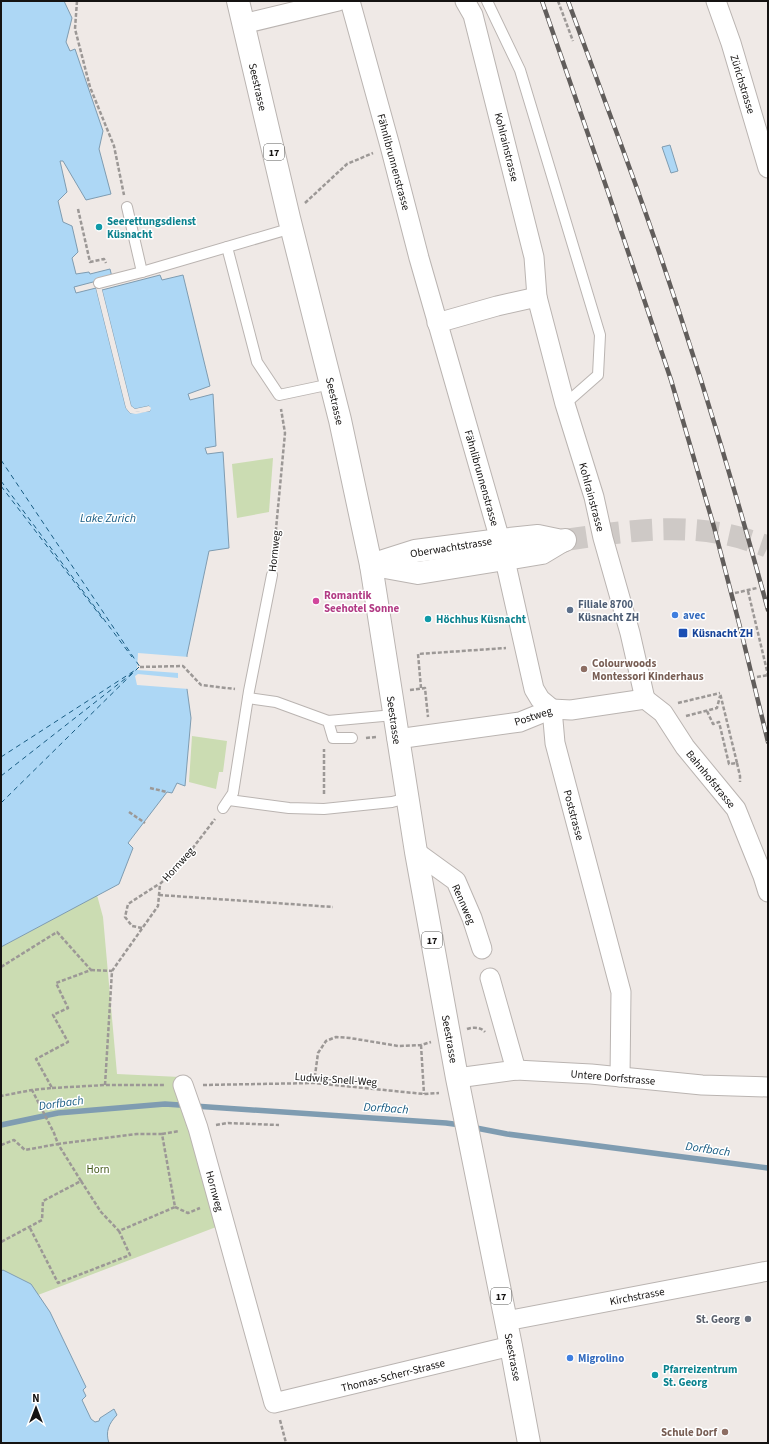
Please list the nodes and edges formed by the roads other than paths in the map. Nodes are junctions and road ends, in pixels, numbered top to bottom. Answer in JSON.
{"nodes":[{"id":1,"x":238,"y":1,"type":"edge"},
{"id":2,"x":338,"y":1,"type":"edge"},
{"id":3,"x":350,"y":1,"type":"edge"},
{"id":4,"x":465,"y":1,"type":"edge"},
{"id":5,"x":487,"y":1,"type":"edge"},
{"id":6,"x":716,"y":1,"type":"edge"},
{"id":7,"x":243,"y":24,"type":"junction"},
{"id":8,"x":768,"y":168,"type":"edge"},
{"id":9,"x":127,"y":207,"type":"road end"},
{"id":10,"x":292,"y":228,"type":"junction"},
{"id":11,"x":227,"y":247,"type":"junction"},
{"id":12,"x":142,"y":272,"type":"junction"},
{"id":13,"x":100,"y":282,"type":"dead end"},
{"id":14,"x":537,"y":297,"type":"junction"},
{"id":15,"x":437,"y":323,"type":"junction"},
{"id":16,"x":331,"y":384,"type":"junction"},
{"id":17,"x":565,"y":404,"type":"junction"},
{"id":18,"x":564,"y":540,"type":"tunnel mouth"},
{"id":19,"x":503,"y":550,"type":"junction"},
{"id":20,"x":371,"y":565,"type":"junction"},
{"id":21,"x":272,"y":575,"type":"road end"},
{"id":22,"x":249,"y":694,"type":"junction"},
{"id":23,"x":645,"y":699,"type":"junction"},
{"id":24,"x":552,"y":709,"type":"junction"},
{"id":25,"x":394,"y":715,"type":"junction"},
{"id":26,"x":328,"y":721,"type":"junction"},
{"id":27,"x":352,"y":738,"type":"dead end"},
{"id":28,"x":397,"y":739,"type":"junction"},
{"id":29,"x":407,"y":798,"type":"junction"},
{"id":30,"x":229,"y":800,"type":"junction"},
{"id":31,"x":223,"y":808,"type":"road end"},
{"id":32,"x":416,"y":852,"type":"junction"},
{"id":33,"x":768,"y":892,"type":"edge"},
{"id":34,"x":482,"y":950,"type":"dead end"},
{"id":35,"x":490,"y":978,"type":"dead end"},
{"id":36,"x":516,"y":1070,"type":"junction"},
{"id":37,"x":620,"y":1077,"type":"junction"},
{"id":38,"x":458,"y":1078,"type":"junction"},
{"id":39,"x":183,"y":1085,"type":"road end"},
{"id":40,"x":768,"y":1087,"type":"edge"},
{"id":41,"x":768,"y":1271,"type":"edge"},
{"id":42,"x":506,"y":1321,"type":"junction"},
{"id":43,"x":511,"y":1346,"type":"junction"},
{"id":44,"x":274,"y":1403,"type":"joint"},
{"id":45,"x":529,"y":1443,"type":"edge"}],
"edges":[{"from":1,"to":7,"type":"main road","name":"Seestrasse","number":"17"},
{"from":2,"to":7,"type":"street"},
{"from":3,"to":15,"type":"street","name":"Fähnlibrunnenstrasse"},
{"from":4,"to":14,"type":"street","name":"Kohlrainstrasse"},
{"from":5,"to":17,"type":"lane"},
{"from":6,"to":8,"type":"street","name":"Zürichstrasse"},
{"from":7,"to":10,"type":"main road","name":"Seestrasse","number":"17"},
{"from":9,"to":12,"type":"lane"},
{"from":10,"to":11,"type":"lane"},
{"from":10,"to":16,"type":"main road","name":"Seestrasse","number":"17"},
{"from":11,"to":12,"type":"lane"},
{"from":11,"to":16,"type":"lane"},
{"from":12,"to":13,"type":"lane"},
{"from":14,"to":15,"type":"street"},
{"from":14,"to":17,"type":"street","name":"Kohlrainstrasse"},
{"from":15,"to":19,"type":"street","name":"Fähnlibrunnenstrasse"},
{"from":16,"to":20,"type":"main road","name":"Seestrasse","number":"17"},
{"from":17,"to":23,"type":"street","name":"Kohlrainstrasse"},
{"from":18,"to":19,"type":"main road","name":"Oberwachtstrasse"},
{"from":19,"to":20,"type":"main road","name":"Oberwachtstrasse"},
{"from":19,"to":24,"type":"street"},
{"from":20,"to":25,"type":"main road","name":"Seestrasse","number":"17"},
{"from":21,"to":22,"type":"lane","name":"Hornweg"},
{"from":22,"to":26,"type":"lane"},
{"from":22,"to":30,"type":"lane","name":"Hornweg"},
{"from":23,"to":24,"type":"street","name":"Postweg"},
{"from":23,"to":33,"type":"street","name":"Bahnhofstrasse"},
{"from":24,"to":28,"type":"street","name":"Postweg"},
{"from":24,"to":37,"type":"street","name":"Poststrasse"},
{"from":25,"to":26,"type":"lane"},
{"from":25,"to":28,"type":"main road","name":"Seestrasse","number":"17"},
{"from":26,"to":27,"type":"lane"},
{"from":28,"to":29,"type":"main road","name":"Seestrasse","number":"17"},
{"from":29,"to":30,"type":"lane"},
{"from":29,"to":32,"type":"main road","name":"Seestrasse","number":"17"},
{"from":30,"to":31,"type":"lane","name":"Hornweg"},
{"from":32,"to":34,"type":"street","name":"Rennweg"},
{"from":32,"to":38,"type":"main road","name":"Seestrasse","number":"17"},
{"from":35,"to":36,"type":"street"},
{"from":36,"to":37,"type":"street","name":"Untere Dorfstrasse"},
{"from":36,"to":38,"type":"street","name":"Untere Dorfstrasse"},
{"from":37,"to":40,"type":"street","name":"Untere Dorfstrasse"},
{"from":38,"to":42,"type":"main road","name":"Seestrasse","number":"17"},
{"from":39,"to":44,"type":"street","name":"Hornweg"},
{"from":41,"to":42,"type":"street","name":"Kirchstrasse"},
{"from":42,"to":43,"type":"main road","name":"Seestrasse","number":"17"},
{"from":43,"to":44,"type":"street","name":"Thomas-Scherr-Strasse"},
{"from":43,"to":45,"type":"main road","name":"Seestrasse","number":"17"}]}
